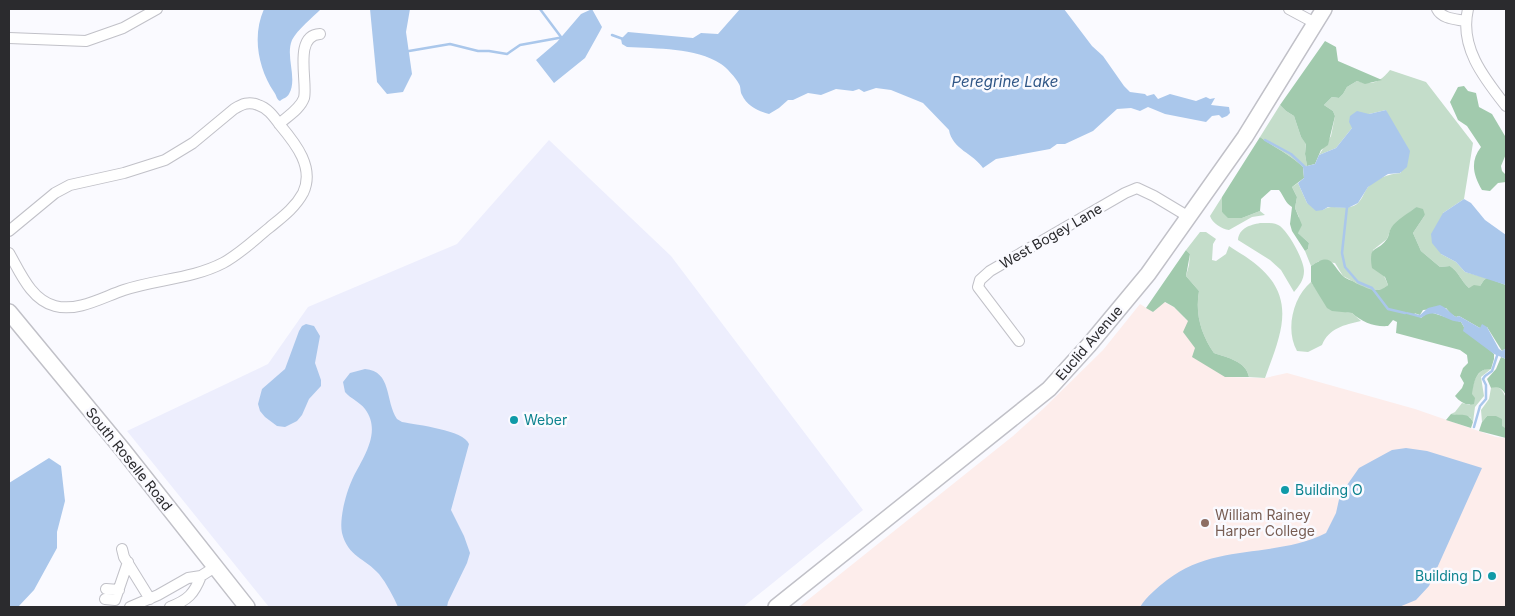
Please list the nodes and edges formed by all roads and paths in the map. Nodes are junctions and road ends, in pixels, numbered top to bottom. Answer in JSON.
{"nodes":[{"id":1,"x":157,"y":9,"type":"edge"},
{"id":2,"x":1290,"y":9,"type":"edge"},
{"id":3,"x":1324,"y":9,"type":"edge"},
{"id":4,"x":1438,"y":9,"type":"edge"},
{"id":5,"x":1468,"y":9,"type":"edge"},
{"id":6,"x":1466,"y":21,"type":"junction"},
{"id":7,"x":1315,"y":23,"type":"junction"},
{"id":8,"x":320,"y":34,"type":"dead end"},
{"id":9,"x":9,"y":38,"type":"edge"},
{"id":10,"x":1506,"y":106,"type":"edge"},
{"id":11,"x":280,"y":124,"type":"junction"},
{"id":12,"x":1189,"y":217,"type":"junction"},
{"id":13,"x":9,"y":231,"type":"edge"},
{"id":14,"x":9,"y":253,"type":"edge"},
{"id":15,"x":9,"y":312,"type":"edge"},
{"id":16,"x":1019,"y":341,"type":"dead end"},
{"id":17,"x":215,"y":567,"type":"junction"},
{"id":18,"x":200,"y":576,"type":"junction"},
{"id":19,"x":105,"y":594,"type":"dead end"},
{"id":20,"x":154,"y":597,"type":"junction"},
{"id":21,"x":130,"y":607,"type":"edge"},
{"id":22,"x":169,"y":607,"type":"edge"},
{"id":23,"x":247,"y":607,"type":"edge"},
{"id":24,"x":776,"y":607,"type":"edge"}],
"edges":[{"from":1,"to":9,"type":"street"},
{"from":2,"to":7,"type":"street"},
{"from":3,"to":7,"type":"main road","name":"Euclid Avenue"},
{"from":4,"to":6,"type":"street"},
{"from":5,"to":6,"type":"street"},
{"from":6,"to":10,"type":"street"},
{"from":7,"to":12,"type":"main road","name":"Euclid Avenue"},
{"from":8,"to":11,"type":"street"},
{"from":11,"to":13,"type":"street"},
{"from":11,"to":14,"type":"street"},
{"from":12,"to":16,"type":"street","name":"West Bogey Lane"},
{"from":12,"to":24,"type":"main road","name":"Euclid Avenue"},
{"from":15,"to":17,"type":"main road","name":"South Roselle Road"},
{"from":17,"to":18,"type":"street"},
{"from":17,"to":23,"type":"main road","name":"South Roselle Road"},
{"from":18,"to":20,"type":"street"},
{"from":18,"to":22,"type":"street"},
{"from":19,"to":20,"type":"street"},
{"from":20,"to":21,"type":"street"},
{"from":20,"to":22,"type":"street"}]}
